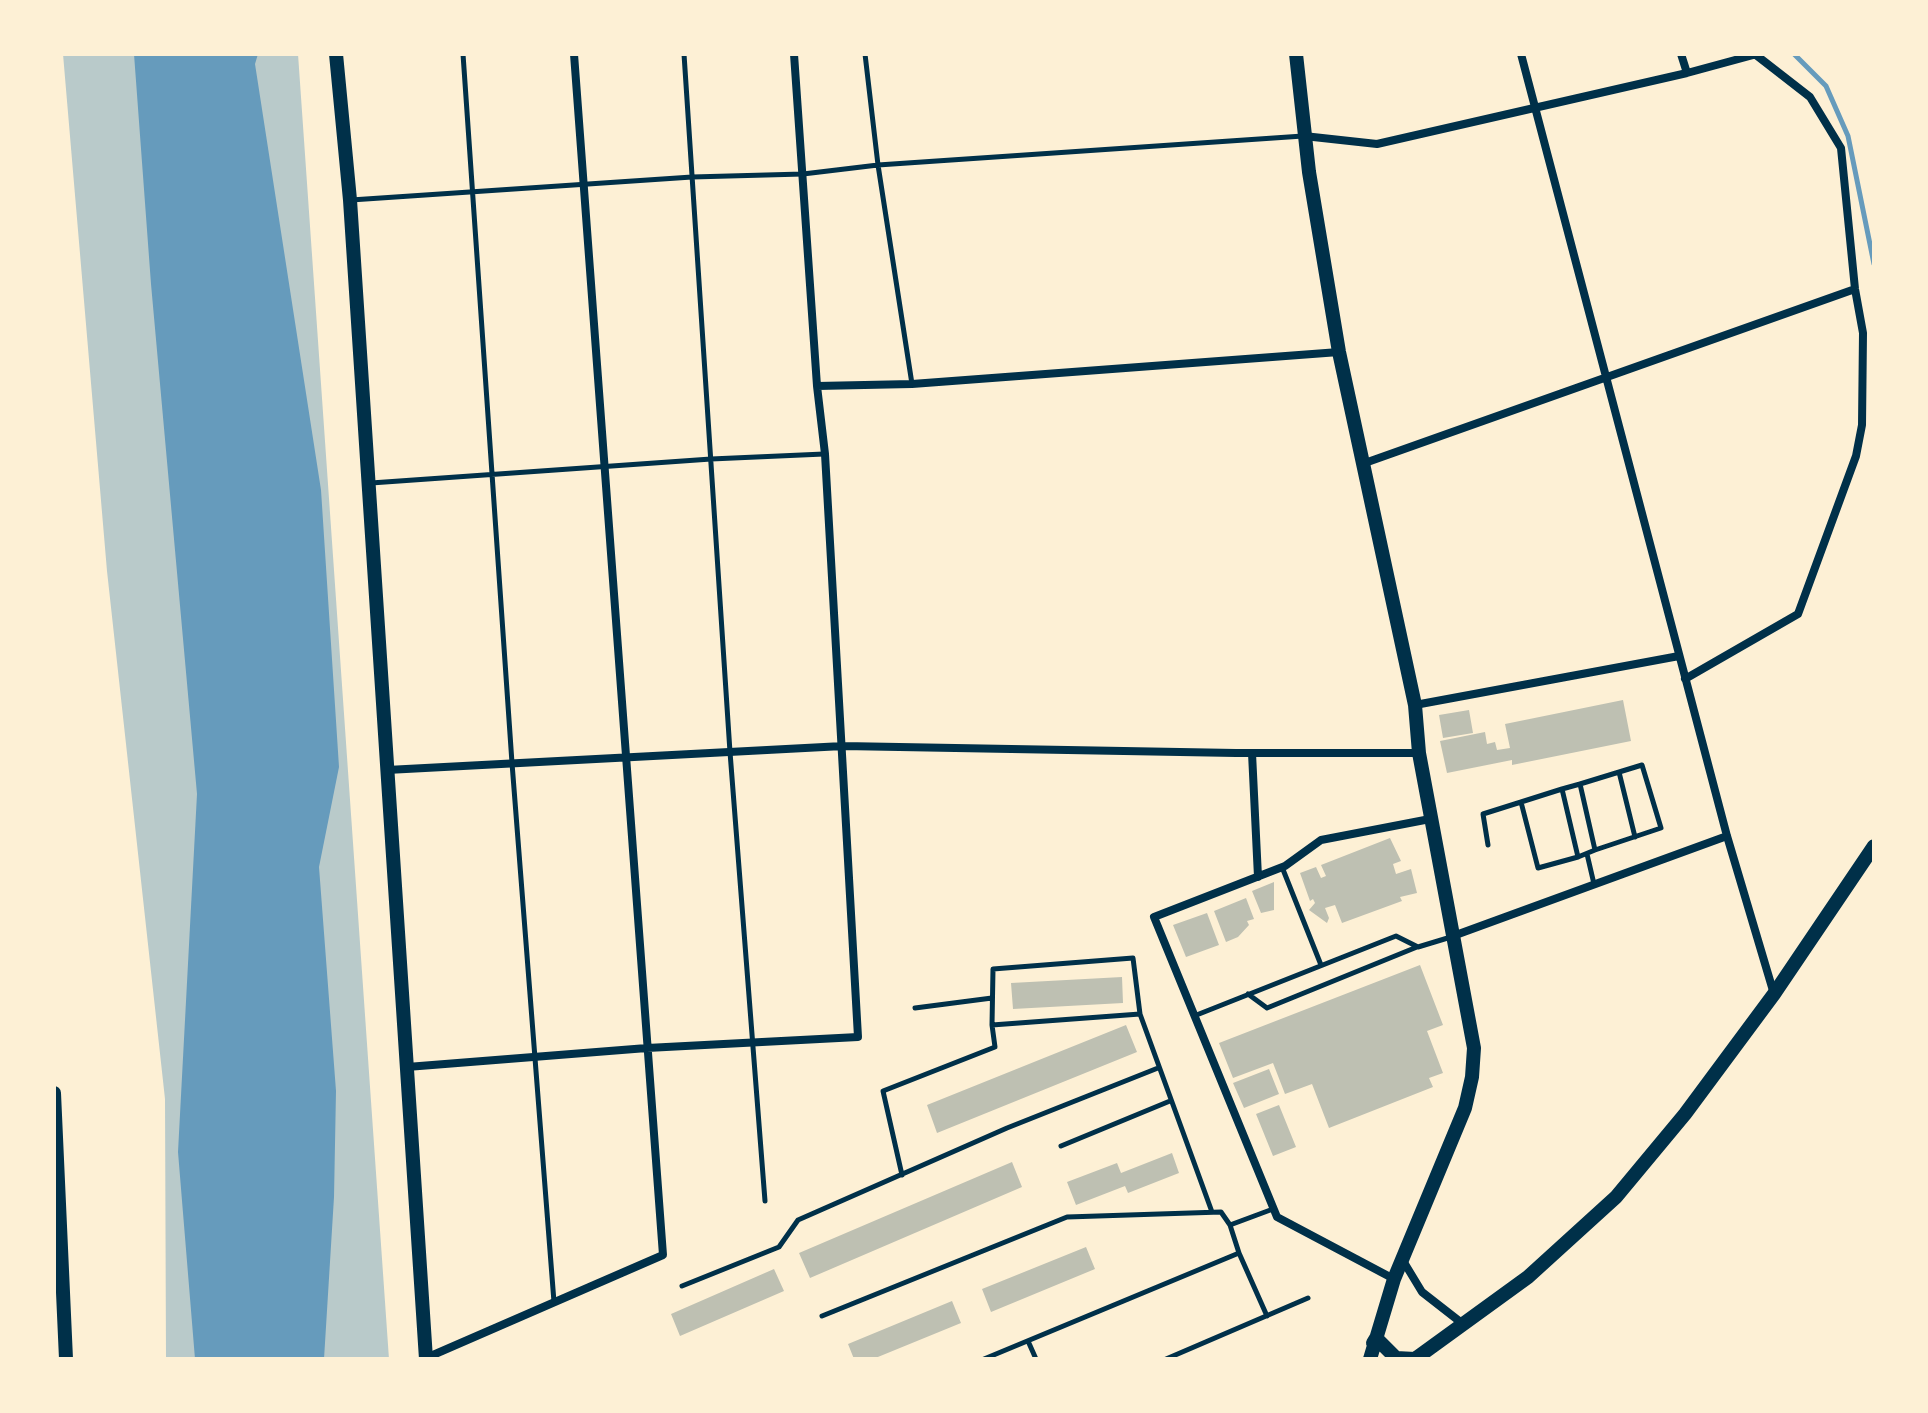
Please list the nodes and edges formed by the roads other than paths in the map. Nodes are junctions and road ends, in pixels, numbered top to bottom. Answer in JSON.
{"nodes":[{"id":1,"x":336,"y":54,"type":"edge"},
{"id":2,"x":463,"y":54,"type":"edge"},
{"id":3,"x":574,"y":54,"type":"edge"},
{"id":4,"x":684,"y":54,"type":"edge"},
{"id":5,"x":794,"y":54,"type":"edge"},
{"id":6,"x":865,"y":54,"type":"edge"},
{"id":7,"x":1296,"y":54,"type":"edge"},
{"id":8,"x":1521,"y":54,"type":"edge"},
{"id":9,"x":1681,"y":54,"type":"edge"},
{"id":10,"x":1756,"y":55,"type":"edge"},
{"id":11,"x":1687,"y":73,"type":"junction"},
{"id":12,"x":1535,"y":108,"type":"junction"},
{"id":13,"x":1304,"y":136,"type":"junction"},
{"id":14,"x":878,"y":165,"type":"junction"},
{"id":15,"x":803,"y":174,"type":"junction"},
{"id":16,"x":692,"y":177,"type":"junction"},
{"id":17,"x":584,"y":184,"type":"junction"},
{"id":18,"x":473,"y":192,"type":"junction"},
{"id":19,"x":350,"y":200,"type":"junction"},
{"id":20,"x":1855,"y":289,"type":"junction"},
{"id":21,"x":1339,"y":352,"type":"junction"},
{"id":22,"x":1606,"y":377,"type":"junction"},
{"id":23,"x":912,"y":384,"type":"junction"},
{"id":24,"x":817,"y":386,"type":"junction"},
{"id":25,"x":825,"y":454,"type":"junction"},
{"id":26,"x":711,"y":459,"type":"junction"},
{"id":27,"x":1362,"y":464,"type":"junction"},
{"id":28,"x":604,"y":467,"type":"junction"},
{"id":29,"x":492,"y":474,"type":"junction"},
{"id":30,"x":368,"y":483,"type":"junction"},
{"id":31,"x":1679,"y":656,"type":"junction"},
{"id":32,"x":1685,"y":679,"type":"junction"},
{"id":33,"x":1415,"y":705,"type":"junction"},
{"id":34,"x":843,"y":746,"type":"junction"},
{"id":35,"x":730,"y":752,"type":"junction"},
{"id":36,"x":1252,"y":753,"type":"junction"},
{"id":37,"x":1419,"y":753,"type":"junction"},
{"id":38,"x":625,"y":757,"type":"junction"},
{"id":39,"x":512,"y":763,"type":"junction"},
{"id":40,"x":387,"y":770,"type":"junction"},
{"id":41,"x":1619,"y":772,"type":"junction"},
{"id":42,"x":1580,"y":784,"type":"junction"},
{"id":43,"x":1562,"y":789,"type":"junction"},
{"id":44,"x":1521,"y":802,"type":"junction"},
{"id":45,"x":1430,"y":819,"type":"junction"},
{"id":46,"x":1727,"y":836,"type":"junction"},
{"id":47,"x":1635,"y":837,"type":"junction"},
{"id":48,"x":1488,"y":845,"type":"dead end"},
{"id":49,"x":1874,"y":846,"type":"edge"},
{"id":50,"x":1595,"y":850,"type":"junction"},
{"id":51,"x":1587,"y":854,"type":"junction"},
{"id":52,"x":1578,"y":857,"type":"junction"},
{"id":53,"x":1282,"y":867,"type":"junction"},
{"id":54,"x":1258,"y":877,"type":"junction"},
{"id":55,"x":1594,"y":885,"type":"junction"},
{"id":56,"x":1452,"y":936,"type":"junction"},
{"id":57,"x":1418,"y":947,"type":"junction"},
{"id":58,"x":1321,"y":965,"type":"junction"},
{"id":59,"x":1248,"y":994,"type":"junction"},
{"id":60,"x":1774,"y":994,"type":"junction"},
{"id":61,"x":992,"y":998,"type":"junction"},
{"id":62,"x":915,"y":1008,"type":"dead end"},
{"id":63,"x":1140,"y":1014,"type":"junction"},
{"id":64,"x":1194,"y":1016,"type":"junction"},
{"id":65,"x":992,"y":1025,"type":"junction"},
{"id":66,"x":753,"y":1042,"type":"junction"},
{"id":67,"x":647,"y":1048,"type":"junction"},
{"id":68,"x":534,"y":1056,"type":"junction"},
{"id":69,"x":407,"y":1067,"type":"junction"},
{"id":70,"x":1158,"y":1068,"type":"junction"},
{"id":71,"x":54,"y":1093,"type":"edge"},
{"id":72,"x":1170,"y":1101,"type":"junction"},
{"id":73,"x":1061,"y":1146,"type":"dead end"},
{"id":74,"x":902,"y":1175,"type":"junction"},
{"id":75,"x":765,"y":1201,"type":"dead end"},
{"id":76,"x":1274,"y":1209,"type":"junction"},
{"id":77,"x":1212,"y":1212,"type":"junction"},
{"id":78,"x":1230,"y":1225,"type":"junction"},
{"id":79,"x":1239,"y":1253,"type":"junction"},
{"id":80,"x":1402,"y":1259,"type":"junction"},
{"id":81,"x":1394,"y":1279,"type":"junction"},
{"id":82,"x":682,"y":1286,"type":"dead end"},
{"id":83,"x":1308,"y":1298,"type":"dead end"},
{"id":84,"x":554,"y":1303,"type":"junction"},
{"id":85,"x":822,"y":1316,"type":"dead end"},
{"id":86,"x":1267,"y":1316,"type":"junction"},
{"id":87,"x":1463,"y":1325,"type":"junction"},
{"id":88,"x":1376,"y":1338,"type":"junction"},
{"id":89,"x":1028,"y":1341,"type":"junction"},
{"id":90,"x":62,"y":1355,"type":"edge"},
{"id":91,"x":426,"y":1358,"type":"edge"},
{"id":92,"x":984,"y":1359,"type":"edge"},
{"id":93,"x":1036,"y":1359,"type":"edge"},
{"id":94,"x":1166,"y":1359,"type":"edge"},
{"id":95,"x":1361,"y":1359,"type":"edge"},
{"id":96,"x":1370,"y":1359,"type":"edge"},
{"id":97,"x":1415,"y":1359,"type":"edge"}],
"edges":[{"from":1,"to":19,"type":"main road"},
{"from":2,"to":18,"type":"lane"},
{"from":3,"to":17,"type":"street"},
{"from":4,"to":16,"type":"lane"},
{"from":5,"to":15,"type":"street"},
{"from":6,"to":14,"type":"lane"},
{"from":7,"to":13,"type":"main road"},
{"from":8,"to":12,"type":"street"},
{"from":9,"to":11,"type":"street"},
{"from":10,"to":11,"type":"street"},
{"from":10,"to":20,"type":"street"},
{"from":11,"to":12,"type":"street"},
{"from":12,"to":13,"type":"street"},
{"from":12,"to":22,"type":"street"},
{"from":13,"to":14,"type":"lane"},
{"from":13,"to":21,"type":"main road"},
{"from":14,"to":15,"type":"lane"},
{"from":14,"to":23,"type":"lane"},
{"from":15,"to":16,"type":"lane"},
{"from":15,"to":24,"type":"street"},
{"from":16,"to":17,"type":"lane"},
{"from":16,"to":26,"type":"lane"},
{"from":17,"to":18,"type":"lane"},
{"from":17,"to":28,"type":"street"},
{"from":18,"to":19,"type":"lane"},
{"from":18,"to":29,"type":"lane"},
{"from":19,"to":30,"type":"main road"},
{"from":20,"to":22,"type":"street"},
{"from":20,"to":32,"type":"street"},
{"from":21,"to":23,"type":"street"},
{"from":21,"to":27,"type":"main road"},
{"from":22,"to":27,"type":"street"},
{"from":22,"to":31,"type":"street"},
{"from":23,"to":24,"type":"street"},
{"from":24,"to":25,"type":"street"},
{"from":25,"to":26,"type":"lane"},
{"from":25,"to":34,"type":"street"},
{"from":26,"to":28,"type":"lane"},
{"from":26,"to":35,"type":"lane"},
{"from":27,"to":33,"type":"main road"},
{"from":28,"to":29,"type":"lane"},
{"from":28,"to":38,"type":"street"},
{"from":29,"to":30,"type":"lane"},
{"from":29,"to":39,"type":"lane"},
{"from":30,"to":40,"type":"main road"},
{"from":31,"to":32,"type":"street"},
{"from":31,"to":33,"type":"street"},
{"from":32,"to":46,"type":"street"},
{"from":33,"to":37,"type":"main road"},
{"from":34,"to":35,"type":"street"},
{"from":34,"to":36,"type":"street"},
{"from":34,"to":66,"type":"street"},
{"from":35,"to":38,"type":"street"},
{"from":35,"to":66,"type":"lane"},
{"from":36,"to":37,"type":"street"},
{"from":36,"to":54,"type":"street"},
{"from":37,"to":45,"type":"main road"},
{"from":38,"to":39,"type":"street"},
{"from":38,"to":67,"type":"street"},
{"from":39,"to":40,"type":"street"},
{"from":39,"to":68,"type":"lane"},
{"from":40,"to":69,"type":"main road"},
{"from":41,"to":42,"type":"lane"},
{"from":41,"to":47,"type":"lane"},
{"from":41,"to":47,"type":"lane"},
{"from":42,"to":43,"type":"lane"},
{"from":42,"to":50,"type":"lane"},
{"from":43,"to":44,"type":"lane"},
{"from":43,"to":52,"type":"lane"},
{"from":44,"to":48,"type":"lane"},
{"from":44,"to":52,"type":"lane"},
{"from":45,"to":53,"type":"street"},
{"from":45,"to":56,"type":"main road"},
{"from":46,"to":55,"type":"street"},
{"from":46,"to":60,"type":"street"},
{"from":47,"to":50,"type":"lane"},
{"from":49,"to":60,"type":"main road"},
{"from":50,"to":51,"type":"lane"},
{"from":51,"to":52,"type":"lane"},
{"from":51,"to":55,"type":"lane"},
{"from":53,"to":54,"type":"street"},
{"from":53,"to":58,"type":"lane"},
{"from":54,"to":64,"type":"street"},
{"from":55,"to":56,"type":"street"},
{"from":56,"to":57,"type":"lane"},
{"from":56,"to":80,"type":"main road"},
{"from":57,"to":58,"type":"lane"},
{"from":57,"to":59,"type":"lane"},
{"from":58,"to":59,"type":"lane"},
{"from":59,"to":64,"type":"lane"},
{"from":60,"to":87,"type":"main road"},
{"from":61,"to":62,"type":"lane"},
{"from":61,"to":63,"type":"lane"},
{"from":61,"to":65,"type":"lane"},
{"from":63,"to":65,"type":"lane"},
{"from":63,"to":70,"type":"lane"},
{"from":64,"to":76,"type":"street"},
{"from":65,"to":74,"type":"lane"},
{"from":66,"to":67,"type":"street"},
{"from":66,"to":75,"type":"lane"},
{"from":67,"to":68,"type":"street"},
{"from":67,"to":84,"type":"street"},
{"from":68,"to":69,"type":"street"},
{"from":68,"to":84,"type":"lane"},
{"from":69,"to":91,"type":"main road"},
{"from":70,"to":72,"type":"lane"},
{"from":70,"to":74,"type":"lane"},
{"from":71,"to":90,"type":"main road"},
{"from":72,"to":73,"type":"lane"},
{"from":72,"to":77,"type":"lane"},
{"from":74,"to":82,"type":"lane"},
{"from":76,"to":78,"type":"lane"},
{"from":76,"to":81,"type":"street"},
{"from":77,"to":78,"type":"lane"},
{"from":77,"to":85,"type":"lane"},
{"from":78,"to":79,"type":"lane"},
{"from":79,"to":86,"type":"lane"},
{"from":79,"to":89,"type":"lane"},
{"from":80,"to":81,"type":"main road"},
{"from":80,"to":87,"type":"street"},
{"from":81,"to":88,"type":"main road"},
{"from":83,"to":86,"type":"lane"},
{"from":84,"to":91,"type":"street"},
{"from":86,"to":94,"type":"lane"},
{"from":87,"to":97,"type":"main road"},
{"from":88,"to":95,"type":"main road"},
{"from":88,"to":96,"type":"main road"},
{"from":88,"to":97,"type":"main road"},
{"from":89,"to":92,"type":"lane"},
{"from":89,"to":93,"type":"lane"}]}
